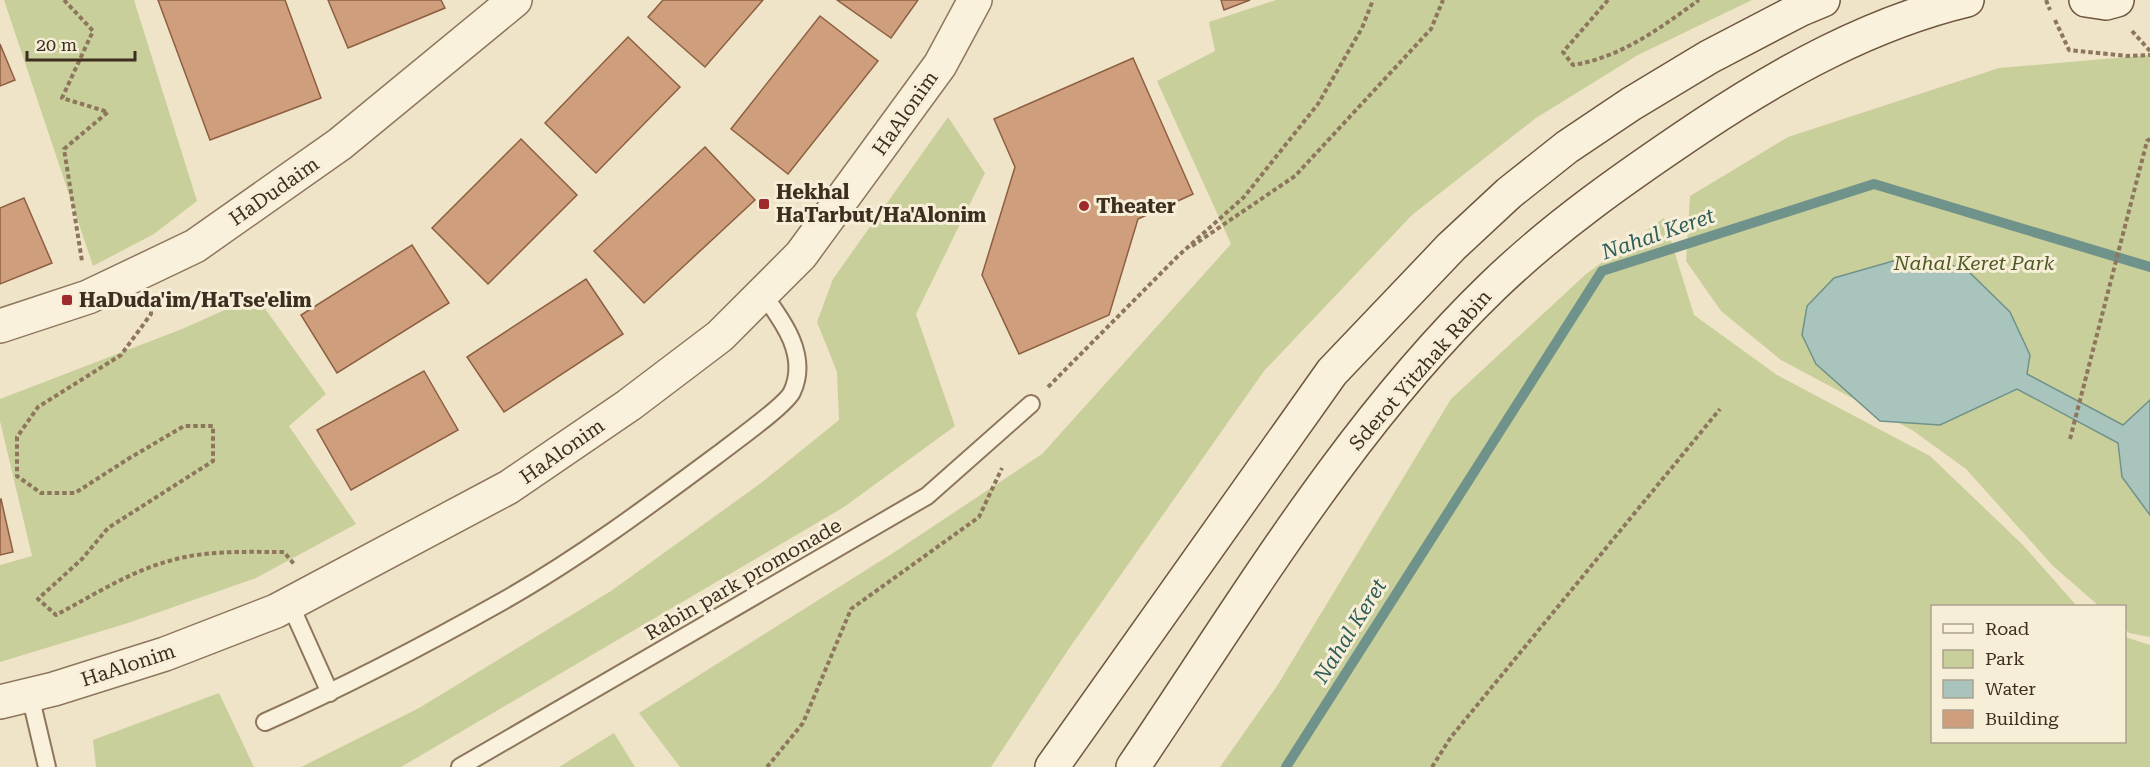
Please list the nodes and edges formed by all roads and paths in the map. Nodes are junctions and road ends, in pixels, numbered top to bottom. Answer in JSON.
{"nodes":[{"id":1,"x":64,"y":0,"type":"edge"},
{"id":2,"x":515,"y":0,"type":"edge"},
{"id":3,"x":975,"y":0,"type":"edge"},
{"id":4,"x":1373,"y":0,"type":"edge"},
{"id":5,"x":1443,"y":0,"type":"edge"},
{"id":6,"x":1608,"y":0,"type":"edge"},
{"id":7,"x":1699,"y":0,"type":"edge"},
{"id":8,"x":1823,"y":0,"type":"edge"},
{"id":9,"x":1967,"y":0,"type":"edge"},
{"id":10,"x":2046,"y":0,"type":"edge"},
{"id":11,"x":2086,"y":0,"type":"edge"},
{"id":12,"x":2117,"y":0,"type":"edge"},
{"id":13,"x":2150,"y":55,"type":"edge"},
{"id":14,"x":2150,"y":139,"type":"edge"},
{"id":15,"x":1177,"y":256,"type":"junction"},
{"id":16,"x":151,"y":267,"type":"junction"},
{"id":17,"x":763,"y":294,"type":"junction"},
{"id":18,"x":88,"y":297,"type":"junction"},
{"id":19,"x":0,"y":327,"type":"edge"},
{"id":20,"x":1031,"y":404,"type":"joint"},
{"id":21,"x":1720,"y":409,"type":"dead end"},
{"id":22,"x":2070,"y":439,"type":"dead end"},
{"id":23,"x":1003,"y":466,"type":"dead end"},
{"id":24,"x":302,"y":597,"type":"junction"},
{"id":25,"x":330,"y":693,"type":"junction"},
{"id":26,"x":15,"y":698,"type":"edge"},
{"id":27,"x":265,"y":722,"type":"dead end"},
{"id":28,"x":47,"y":767,"type":"edge"},
{"id":29,"x":460,"y":767,"type":"edge"},
{"id":30,"x":767,"y":767,"type":"edge"},
{"id":31,"x":1052,"y":767,"type":"edge"},
{"id":32,"x":1134,"y":767,"type":"edge"},
{"id":33,"x":1432,"y":767,"type":"edge"}],
"edges":[{"from":1,"to":18,"type":"path"},
{"from":2,"to":16,"type":"main road","name":"HaDudaim"},
{"from":3,"to":17,"type":"main road","name":"HaAlonim"},
{"from":4,"to":15,"type":"path"},
{"from":5,"to":15,"type":"path"},
{"from":6,"to":7,"type":"path"},
{"from":8,"to":31,"type":"main road"},
{"from":9,"to":32,"type":"main road","name":"Sderot Yitzhak Rabin"},
{"from":10,"to":13,"type":"path"},
{"from":11,"to":12,"type":"main road"},
{"from":14,"to":22,"type":"path"},
{"from":15,"to":20,"type":"path"},
{"from":16,"to":18,"type":"main road","name":"HaDudaim"},
{"from":16,"to":24,"type":"path"},
{"from":17,"to":24,"type":"main road","name":"HaAlonim"},
{"from":17,"to":25,"type":"lane"},
{"from":18,"to":19,"type":"main road","name":"HaDudaim"},
{"from":20,"to":29,"type":"lane","name":"Rabin park promonade"},
{"from":21,"to":33,"type":"path"},
{"from":23,"to":30,"type":"path"},
{"from":24,"to":25,"type":"lane"},
{"from":24,"to":26,"type":"main road","name":"HaAlonim"},
{"from":25,"to":27,"type":"lane"},
{"from":26,"to":28,"type":"lane"}]}
